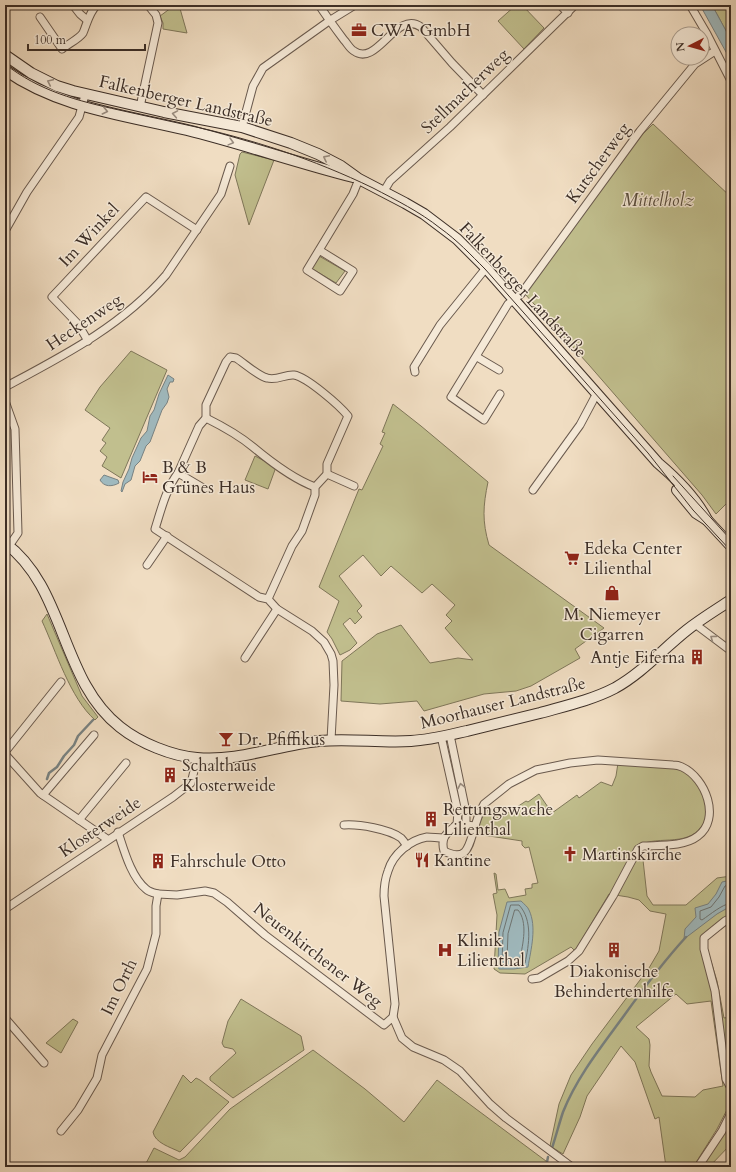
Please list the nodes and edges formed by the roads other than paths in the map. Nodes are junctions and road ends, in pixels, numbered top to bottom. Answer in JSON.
{"nodes":[{"id":1,"x":73,"y":5,"type":"edge"},
{"id":2,"x":97,"y":5,"type":"edge"},
{"id":3,"x":148,"y":5,"type":"edge"},
{"id":4,"x":319,"y":5,"type":"edge"},
{"id":5,"x":355,"y":5,"type":"edge"},
{"id":6,"x":560,"y":5,"type":"edge"},
{"id":7,"x":575,"y":5,"type":"edge"},
{"id":8,"x":690,"y":5,"type":"edge"},
{"id":9,"x":568,"y":13,"type":"junction"},
{"id":10,"x":40,"y":17,"type":"dead end"},
{"id":11,"x":87,"y":20,"type":"junction"},
{"id":12,"x":329,"y":21,"type":"junction"},
{"id":13,"x":715,"y":52,"type":"junction"},
{"id":14,"x":5,"y":55,"type":"edge"},
{"id":15,"x":5,"y":70,"type":"edge"},
{"id":16,"x":731,"y":81,"type":"edge"},
{"id":17,"x":85,"y":94,"type":"junction"},
{"id":18,"x":483,"y":95,"type":"junction"},
{"id":19,"x":82,"y":106,"type":"junction"},
{"id":20,"x":140,"y":107,"type":"junction"},
{"id":21,"x":242,"y":127,"type":"junction"},
{"id":22,"x":230,"y":166,"type":"dead end"},
{"id":23,"x":359,"y":179,"type":"junction"},
{"id":24,"x":384,"y":191,"type":"junction"},
{"id":25,"x":197,"y":230,"type":"junction"},
{"id":26,"x":5,"y":231,"type":"edge"},
{"id":27,"x":319,"y":250,"type":"junction"},
{"id":28,"x":486,"y":268,"type":"junction"},
{"id":29,"x":513,"y":300,"type":"junction"},
{"id":30,"x":88,"y":341,"type":"junction"},
{"id":31,"x":477,"y":356,"type":"junction"},
{"id":32,"x":499,"y":370,"type":"dead end"},
{"id":33,"x":415,"y":372,"type":"dead end"},
{"id":34,"x":5,"y":387,"type":"edge"},
{"id":35,"x":597,"y":393,"type":"junction"},
{"id":36,"x":500,"y":394,"type":"dead end"},
{"id":37,"x":5,"y":401,"type":"edge"},
{"id":38,"x":206,"y":418,"type":"junction"},
{"id":39,"x":178,"y":473,"type":"junction"},
{"id":40,"x":327,"y":474,"type":"junction"},
{"id":41,"x":354,"y":486,"type":"dead end"},
{"id":42,"x":315,"y":487,"type":"junction"},
{"id":43,"x":205,"y":489,"type":"dead end"},
{"id":44,"x":533,"y":490,"type":"dead end"},
{"id":45,"x":167,"y":536,"type":"junction"},
{"id":46,"x":7,"y":545,"type":"edge"},
{"id":47,"x":731,"y":546,"type":"edge"},
{"id":48,"x":147,"y":566,"type":"dead end"},
{"id":49,"x":268,"y":600,"type":"junction"},
{"id":50,"x":731,"y":600,"type":"edge"},
{"id":51,"x":277,"y":609,"type":"junction"},
{"id":52,"x":695,"y":624,"type":"junction"},
{"id":53,"x":731,"y":651,"type":"edge"},
{"id":54,"x":244,"y":658,"type":"dead end"},
{"id":55,"x":61,"y":682,"type":"dead end"},
{"id":56,"x":94,"y":735,"type":"dead end"},
{"id":57,"x":446,"y":735,"type":"junction"},
{"id":58,"x":331,"y":740,"type":"junction"},
{"id":59,"x":5,"y":753,"type":"edge"},
{"id":60,"x":196,"y":758,"type":"junction"},
{"id":61,"x":126,"y":764,"type":"dead end"},
{"id":62,"x":43,"y":795,"type":"junction"},
{"id":63,"x":79,"y":820,"type":"junction"},
{"id":64,"x":457,"y":824,"type":"junction"},
{"id":65,"x":466,"y":824,"type":"junction"},
{"id":66,"x":344,"y":825,"type":"dead end"},
{"id":67,"x":474,"y":826,"type":"junction"},
{"id":68,"x":118,"y":832,"type":"junction"},
{"id":69,"x":443,"y":838,"type":"junction"},
{"id":70,"x":107,"y":839,"type":"junction"},
{"id":71,"x":407,"y":846,"type":"junction"},
{"id":72,"x":158,"y":894,"type":"junction"},
{"id":73,"x":5,"y":908,"type":"edge"},
{"id":74,"x":731,"y":918,"type":"edge"},
{"id":75,"x":532,"y":979,"type":"dead end"},
{"id":76,"x":5,"y":1018,"type":"edge"},
{"id":77,"x":394,"y":1018,"type":"junction"},
{"id":78,"x":44,"y":1063,"type":"dead end"},
{"id":79,"x":731,"y":1088,"type":"edge"},
{"id":80,"x":731,"y":1113,"type":"edge"},
{"id":81,"x":61,"y":1131,"type":"dead end"},
{"id":82,"x":572,"y":1167,"type":"edge"},
{"id":83,"x":698,"y":1167,"type":"edge"}],
"edges":[{"from":1,"to":11,"type":"street"},
{"from":2,"to":11,"type":"street"},
{"from":3,"to":20,"type":"street"},
{"from":4,"to":12,"type":"street"},
{"from":5,"to":12,"type":"street"},
{"from":6,"to":9,"type":"street"},
{"from":7,"to":9,"type":"street","name":"Stellmacherweg"},
{"from":8,"to":13,"type":"street"},
{"from":9,"to":18,"type":"street","name":"Stellmacherweg"},
{"from":10,"to":11,"type":"street"},
{"from":12,"to":18,"type":"street"},
{"from":12,"to":21,"type":"street"},
{"from":13,"to":16,"type":"street"},
{"from":13,"to":29,"type":"street","name":"Kutscherweg"},
{"from":17,"to":14,"type":"street","name":"Falkenberger Landstraße","one_way":true},
{"from":15,"to":19,"type":"street","name":"Falkenberger Landstraße"},
{"from":17,"to":19,"type":"street"},
{"from":17,"to":20,"type":"street","name":"Falkenberger Landstraße"},
{"from":18,"to":24,"type":"street","name":"Stellmacherweg"},
{"from":19,"to":23,"type":"street","name":"Falkenberger Landstraße","one_way":true},
{"from":19,"to":26,"type":"street"},
{"from":21,"to":20,"type":"street","name":"Falkenberger Landstraße","one_way":true},
{"from":23,"to":21,"type":"street","name":"Falkenberger Landstraße","one_way":true},
{"from":22,"to":25,"type":"street","name":"Heckenweg"},
{"from":23,"to":24,"type":"street","name":"Falkenberger Landstraße"},
{"from":23,"to":27,"type":"street"},
{"from":24,"to":28,"type":"street","name":"Falkenberger Landstraße"},
{"from":25,"to":30,"type":"street","name":"Heckenweg"},
{"from":25,"to":30,"type":"street","name":"Im Winkel"},
{"from":27,"to":27,"type":"street"},
{"from":28,"to":29,"type":"street","name":"Falkenberger Landstraße"},
{"from":28,"to":33,"type":"street"},
{"from":29,"to":31,"type":"street","name":"Falkenberger Landstraße"},
{"from":29,"to":35,"type":"street","name":"Falkenberger Landstraße"},
{"from":30,"to":34,"type":"street","name":"Heckenweg"},
{"from":31,"to":32,"type":"street"},
{"from":31,"to":36,"type":"street","name":"Falkenberger Landstraße"},
{"from":35,"to":44,"type":"street"},
{"from":35,"to":47,"type":"street","name":"Falkenberger Landstraße"},
{"from":37,"to":46,"type":"street"},
{"from":38,"to":39,"type":"street"},
{"from":38,"to":40,"type":"street"},
{"from":38,"to":42,"type":"street"},
{"from":39,"to":43,"type":"street"},
{"from":39,"to":45,"type":"street"},
{"from":40,"to":41,"type":"street"},
{"from":40,"to":42,"type":"street"},
{"from":42,"to":49,"type":"street"},
{"from":45,"to":48,"type":"street"},
{"from":45,"to":49,"type":"street"},
{"from":46,"to":60,"type":"street","name":"Moorhauser Landstraße"},
{"from":49,"to":51,"type":"street"},
{"from":50,"to":52,"type":"street","name":"Moorhauser Landstraße"},
{"from":51,"to":54,"type":"street"},
{"from":51,"to":58,"type":"street"},
{"from":53,"to":52,"type":"street","one_way":true},
{"from":52,"to":57,"type":"street","name":"Moorhauser Landstraße"},
{"from":55,"to":59,"type":"street"},
{"from":56,"to":62,"type":"street"},
{"from":57,"to":58,"type":"street","name":"Moorhauser Landstraße"},
{"from":57,"to":64,"type":"street"},
{"from":65,"to":57,"type":"street","one_way":true},
{"from":58,"to":60,"type":"street","name":"Moorhauser Landstraße"},
{"from":59,"to":62,"type":"street"},
{"from":60,"to":68,"type":"street","name":"Klosterweide"},
{"from":61,"to":63,"type":"street"},
{"from":62,"to":63,"type":"street"},
{"from":63,"to":70,"type":"street"},
{"from":64,"to":65,"type":"street"},
{"from":64,"to":69,"type":"street"},
{"from":65,"to":67,"type":"street"},
{"from":66,"to":71,"type":"street"},
{"from":67,"to":69,"type":"street"},
{"from":67,"to":75,"type":"street"},
{"from":68,"to":70,"type":"street","name":"Klosterweide"},
{"from":68,"to":72,"type":"street"},
{"from":69,"to":71,"type":"street"},
{"from":70,"to":73,"type":"street","name":"Klosterweide"},
{"from":71,"to":77,"type":"street"},
{"from":72,"to":77,"type":"street","name":"Neuenkirchener Weg"},
{"from":72,"to":81,"type":"street","name":"Im Orth"},
{"from":74,"to":79,"type":"street"},
{"from":76,"to":78,"type":"street"},
{"from":77,"to":82,"type":"street","name":"Neuenkirchener Weg"},
{"from":80,"to":83,"type":"street"}]}
